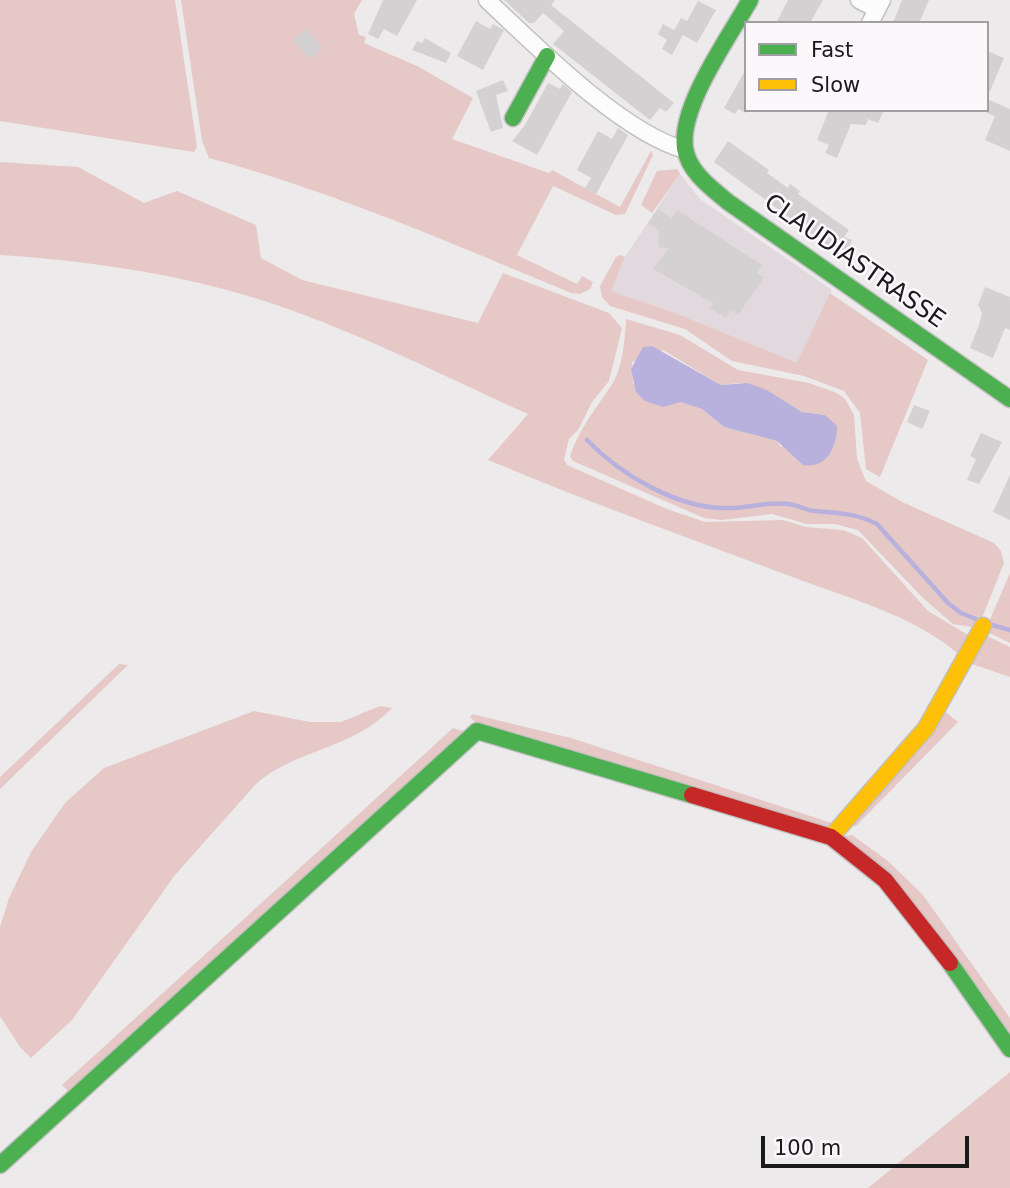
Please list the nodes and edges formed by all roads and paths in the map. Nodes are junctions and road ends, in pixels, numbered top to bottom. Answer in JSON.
{"nodes":[{"id":1,"x":487,"y":0,"type":"edge"},
{"id":2,"x":750,"y":0,"type":"edge"},
{"id":3,"x":859,"y":0,"type":"edge"},
{"id":4,"x":876,"y":11,"type":"edge"},
{"id":5,"x":547,"y":56,"type":"junction"},
{"id":6,"x":513,"y":118,"type":"dead end"},
{"id":7,"x":685,"y":150,"type":"junction"},
{"id":8,"x":1010,"y":399,"type":"edge"},
{"id":9,"x":983,"y":626,"type":"dead end"},
{"id":10,"x":831,"y":837,"type":"junction"},
{"id":11,"x":1010,"y":1049,"type":"edge"},
{"id":12,"x":0,"y":1165,"type":"edge"}],
"edges":[{"from":1,"to":5,"type":"street"},
{"from":2,"to":7,"type":"street"},
{"from":3,"to":4,"type":"street"},
{"from":5,"to":6,"type":"street"},
{"from":5,"to":7,"type":"street"},
{"from":7,"to":8,"type":"street","name":"CLAUDIASTRASSE"},
{"from":9,"to":10,"type":"street"},
{"from":10,"to":11,"type":"street"},
{"from":10,"to":12,"type":"street"}]}
